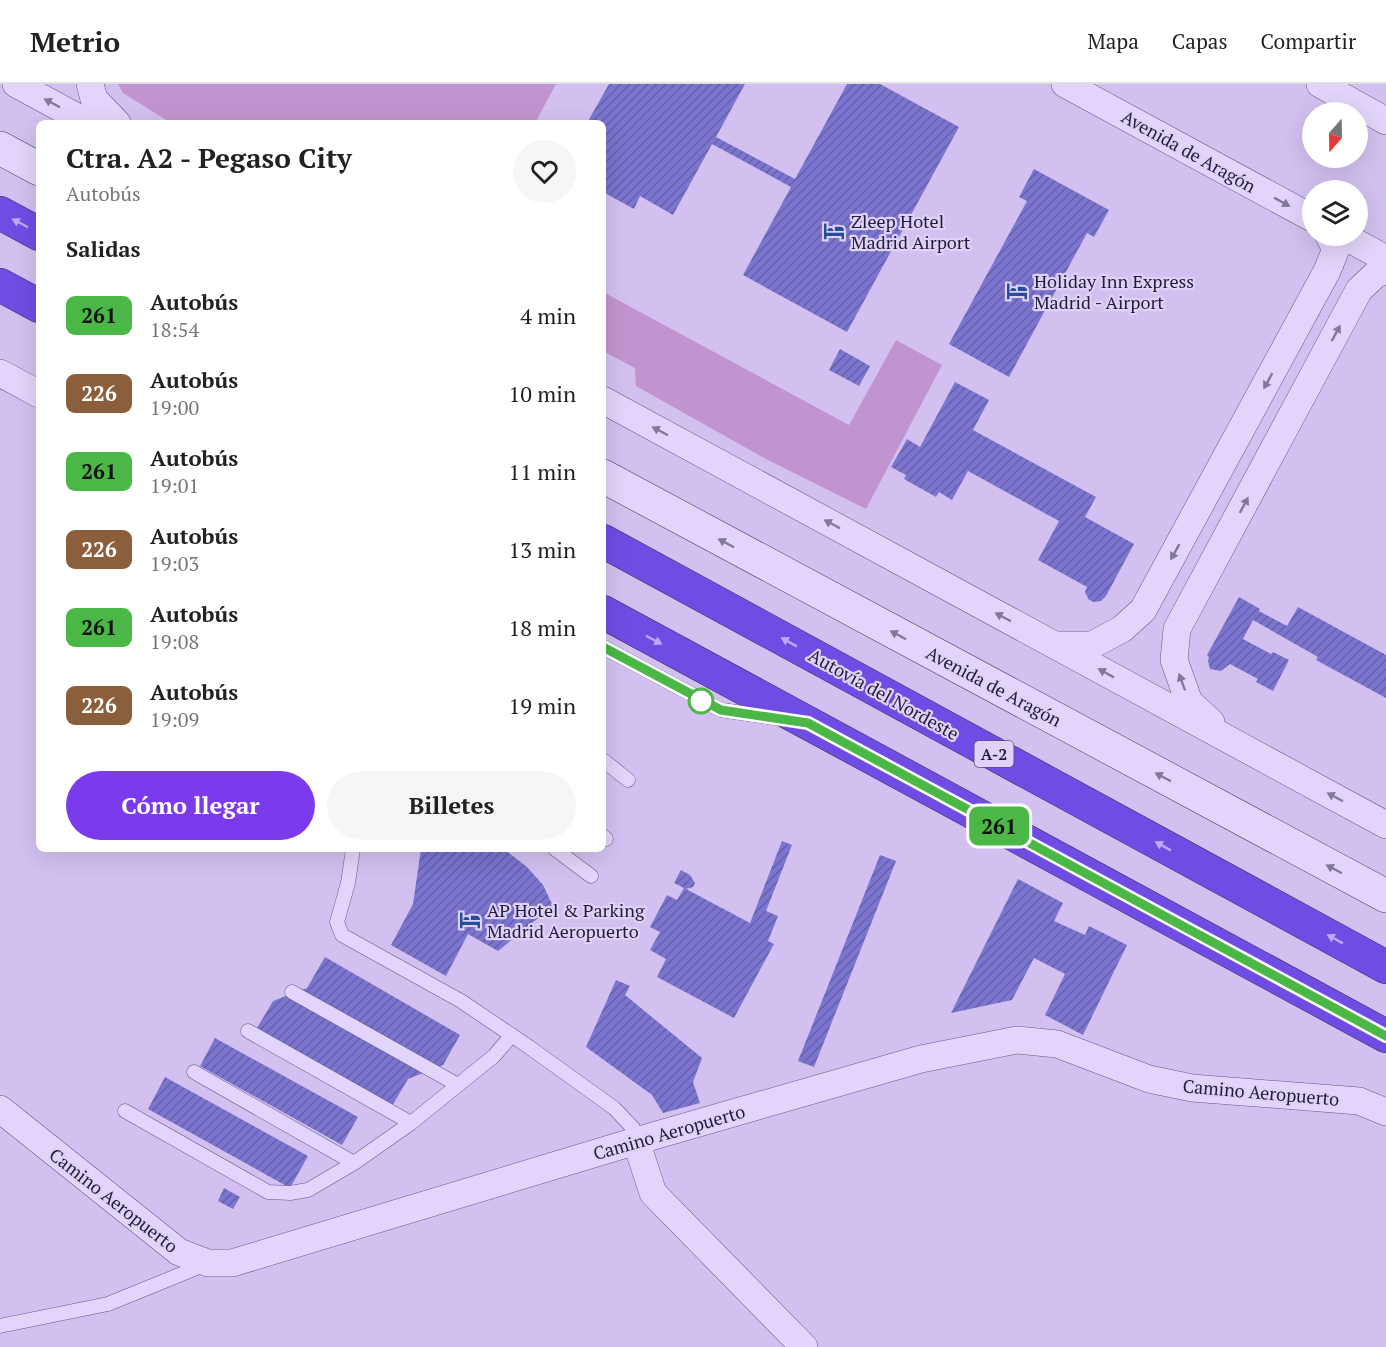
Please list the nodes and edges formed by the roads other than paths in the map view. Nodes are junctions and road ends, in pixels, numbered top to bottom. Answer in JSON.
{"nodes":[{"id":1,"x":16,"y":84,"type":"edge"},
{"id":2,"x":90,"y":84,"type":"edge"},
{"id":3,"x":1320,"y":84,"type":"edge"},
{"id":4,"x":1076,"y":88,"type":"edge"},
{"id":5,"x":1381,"y":116,"type":"edge"},
{"id":6,"x":82,"y":120,"type":"edge"},
{"id":7,"x":114,"y":120,"type":"edge"},
{"id":8,"x":0,"y":148,"type":"edge"},
{"id":9,"x":36,"y":167,"type":"edge"},
{"id":10,"x":1302,"y":212,"type":"edge"},
{"id":11,"x":0,"y":213,"type":"edge"},
{"id":12,"x":36,"y":232,"type":"edge"},
{"id":13,"x":1334,"y":246,"type":"edge"},
{"id":14,"x":1362,"y":246,"type":"edge"},
{"id":15,"x":1386,"y":259,"type":"edge"},
{"id":16,"x":1386,"y":271,"type":"edge"},
{"id":17,"x":0,"y":285,"type":"edge"},
{"id":18,"x":36,"y":304,"type":"edge"},
{"id":19,"x":0,"y":305,"type":"edge"},
{"id":20,"x":36,"y":323,"type":"edge"},
{"id":21,"x":0,"y":373,"type":"edge"},
{"id":22,"x":36,"y":392,"type":"edge"},
{"id":23,"x":606,"y":402,"type":"edge"},
{"id":24,"x":606,"y":478,"type":"edge"},
{"id":25,"x":606,"y":543,"type":"edge"},
{"id":26,"x":606,"y":614,"type":"edge"},
{"id":27,"x":1054,"y":645,"type":"junction"},
{"id":28,"x":606,"y":649,"type":"edge"},
{"id":29,"x":808,"y":723,"type":"junction"},
{"id":30,"x":1232,"y":741,"type":"junction"},
{"id":31,"x":606,"y":762,"type":"edge"},
{"id":32,"x":628,"y":780,"type":"dead end"},
{"id":33,"x":1386,"y":825,"type":"edge"},
{"id":34,"x":353,"y":852,"type":"edge"},
{"id":35,"x":559,"y":852,"type":"edge"},
{"id":36,"x":591,"y":876,"type":"dead end"},
{"id":37,"x":1386,"y":896,"type":"edge"},
{"id":38,"x":1386,"y":967,"type":"edge"},
{"id":39,"x":292,"y":992,"type":"dead end"},
{"id":40,"x":248,"y":1031,"type":"dead end"},
{"id":41,"x":512,"y":1035,"type":"junction"},
{"id":42,"x":1386,"y":1036,"type":"edge"},
{"id":43,"x":194,"y":1072,"type":"dead end"},
{"id":44,"x":458,"y":1085,"type":"junction"},
{"id":45,"x":0,"y":1109,"type":"edge"},
{"id":46,"x":125,"y":1111,"type":"dead end"},
{"id":47,"x":1386,"y":1112,"type":"edge"},
{"id":48,"x":411,"y":1123,"type":"junction"},
{"id":49,"x":636,"y":1141,"type":"junction"},
{"id":50,"x":354,"y":1163,"type":"junction"},
{"id":51,"x":208,"y":1263,"type":"junction"},
{"id":52,"x":0,"y":1326,"type":"edge"},
{"id":53,"x":804,"y":1347,"type":"edge"}],
"edges":[{"from":6,"to":1,"type":"street","one_way":true},
{"from":2,"to":7,"type":"street"},
{"from":3,"to":5,"type":"street"},
{"from":4,"to":10,"type":"street","name":"Avenida de Aragón","one_way":true},
{"from":8,"to":9,"type":"street"},
{"from":12,"to":11,"type":"highway","one_way":true},
{"from":13,"to":27,"type":"street","one_way":true},
{"from":14,"to":15,"type":"street"},
{"from":30,"to":16,"type":"street","one_way":true},
{"from":17,"to":18,"type":"highway"},
{"from":19,"to":20,"type":"highway"},
{"from":21,"to":22,"type":"street"},
{"from":27,"to":23,"type":"street","one_way":true},
{"from":37,"to":24,"type":"street","name":"Avenida de Aragón","one_way":true},
{"from":38,"to":25,"type":"highway","name":"Autovía del Nordeste","number":"A-2","one_way":true},
{"from":26,"to":29,"type":"highway","one_way":true},
{"from":30,"to":27,"type":"street","one_way":true},
{"from":28,"to":29,"type":"lane"},
{"from":29,"to":42,"type":"highway"},
{"from":33,"to":30,"type":"street","one_way":true},
{"from":31,"to":32,"type":"lane"},
{"from":34,"to":41,"type":"lane"},
{"from":35,"to":36,"type":"lane"},
{"from":39,"to":44,"type":"lane"},
{"from":40,"to":48,"type":"lane"},
{"from":41,"to":44,"type":"lane"},
{"from":41,"to":49,"type":"lane"},
{"from":43,"to":50,"type":"lane"},
{"from":44,"to":48,"type":"lane"},
{"from":45,"to":51,"type":"street","name":"Camino Aeropuerto"},
{"from":46,"to":50,"type":"lane"},
{"from":47,"to":49,"type":"street","name":"Camino Aeropuerto"},
{"from":48,"to":50,"type":"lane"},
{"from":49,"to":51,"type":"street","name":"Camino Aeropuerto"},
{"from":49,"to":53,"type":"street"},
{"from":51,"to":52,"type":"lane"}]}
